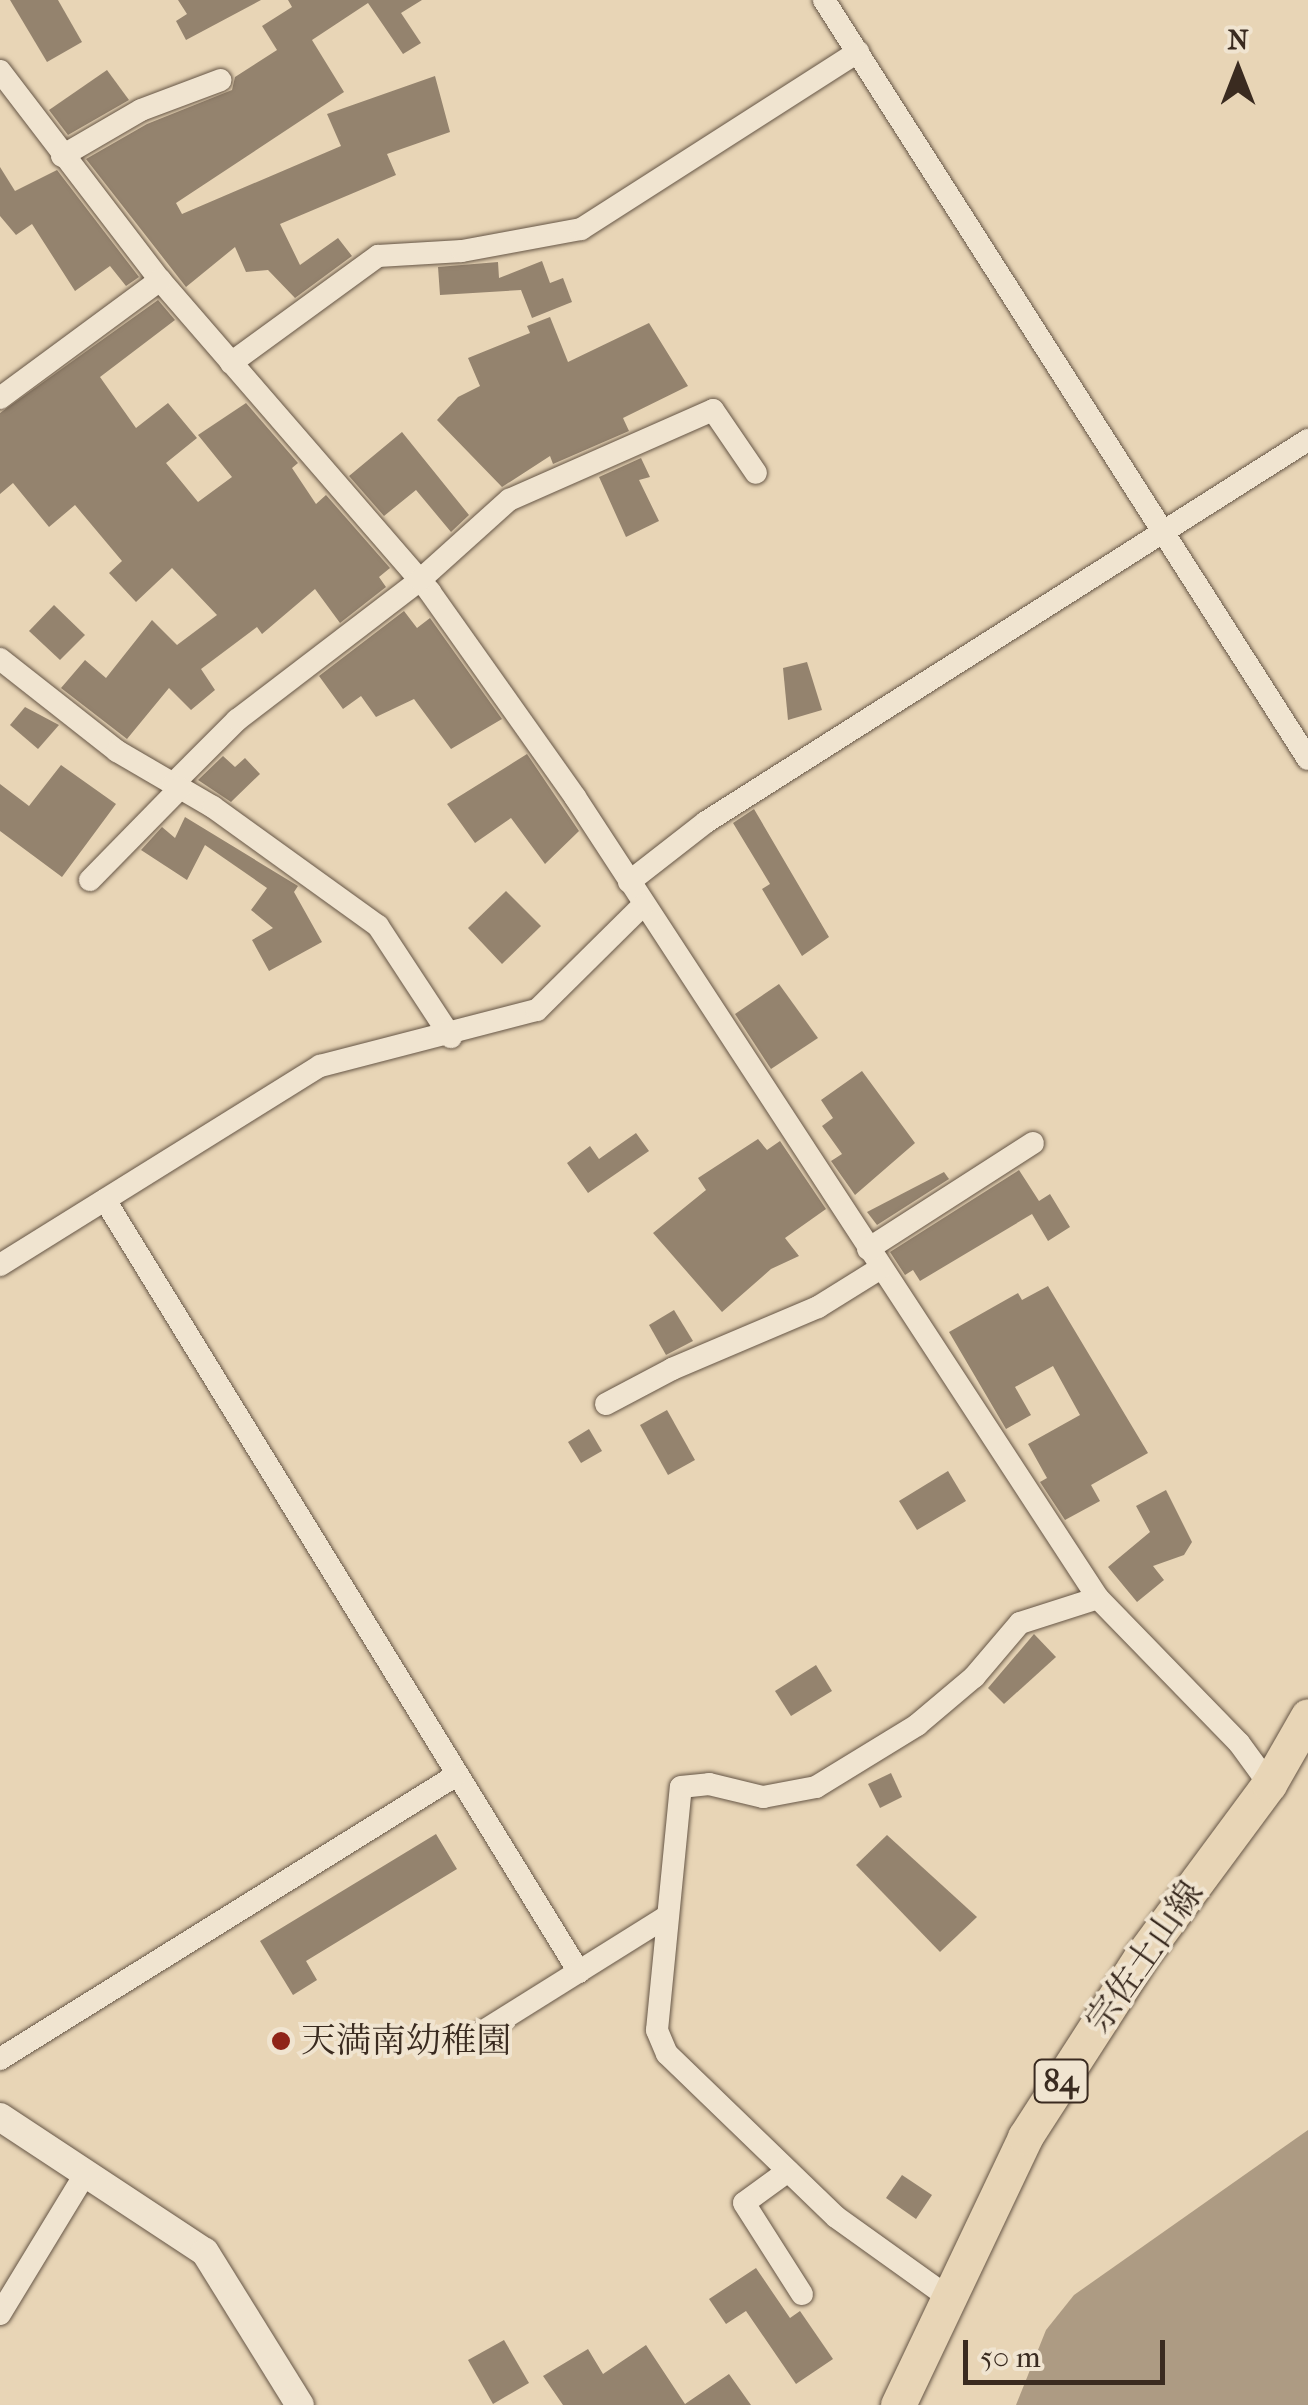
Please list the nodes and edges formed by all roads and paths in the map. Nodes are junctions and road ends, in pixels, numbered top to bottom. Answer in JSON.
{"nodes":[{"id":1,"x":824,"y":0,"type":"edge"},
{"id":2,"x":858,"y":52,"type":"junction"},
{"id":3,"x":0,"y":72,"type":"edge"},
{"id":4,"x":221,"y":80,"type":"dead end"},
{"id":5,"x":62,"y":156,"type":"junction"},
{"id":6,"x":160,"y":280,"type":"junction"},
{"id":7,"x":232,"y":363,"type":"junction"},
{"id":8,"x":0,"y":398,"type":"edge"},
{"id":9,"x":1308,"y":440,"type":"edge"},
{"id":10,"x":756,"y":473,"type":"dead end"},
{"id":11,"x":1162,"y":532,"type":"junction"},
{"id":12,"x":420,"y":580,"type":"junction"},
{"id":13,"x":0,"y":659,"type":"edge"},
{"id":14,"x":1308,"y":759,"type":"edge"},
{"id":15,"x":176,"y":786,"type":"junction"},
{"id":16,"x":90,"y":880,"type":"dead end"},
{"id":17,"x":628,"y":882,"type":"junction"},
{"id":18,"x":642,"y":906,"type":"junction"},
{"id":19,"x":452,"y":1037,"type":"junction"},
{"id":20,"x":1033,"y":1143,"type":"dead end"},
{"id":21,"x":105,"y":1200,"type":"junction"},
{"id":22,"x":875,"y":1259,"type":"junction"},
{"id":23,"x":0,"y":1265,"type":"edge"},
{"id":24,"x":606,"y":1404,"type":"dead end"},
{"id":25,"x":1098,"y":1598,"type":"junction"},
{"id":26,"x":1308,"y":1716,"type":"edge"},
{"id":27,"x":1308,"y":1756,"type":"edge"},
{"id":28,"x":455,"y":1776,"type":"junction"},
{"id":29,"x":1269,"y":1784,"type":"junction"},
{"id":30,"x":666,"y":1917,"type":"junction"},
{"id":31,"x":579,"y":1972,"type":"junction"},
{"id":32,"x":474,"y":2036,"type":"dead end"},
{"id":33,"x":0,"y":2059,"type":"edge"},
{"id":34,"x":0,"y":2117,"type":"edge"},
{"id":35,"x":788,"y":2171,"type":"junction"},
{"id":36,"x":84,"y":2174,"type":"junction"},
{"id":37,"x":802,"y":2294,"type":"dead end"},
{"id":38,"x":945,"y":2295,"type":"junction"},
{"id":39,"x":0,"y":2314,"type":"edge"},
{"id":40,"x":300,"y":2405,"type":"edge"},
{"id":41,"x":898,"y":2405,"type":"edge"}],
"edges":[{"from":1,"to":2,"type":"street"},
{"from":2,"to":7,"type":"street"},
{"from":2,"to":11,"type":"street"},
{"from":3,"to":5,"type":"street"},
{"from":4,"to":5,"type":"street"},
{"from":5,"to":6,"type":"street"},
{"from":6,"to":7,"type":"street"},
{"from":6,"to":8,"type":"street"},
{"from":7,"to":12,"type":"street"},
{"from":9,"to":11,"type":"street"},
{"from":10,"to":12,"type":"street"},
{"from":11,"to":14,"type":"street"},
{"from":11,"to":17,"type":"street"},
{"from":12,"to":15,"type":"street"},
{"from":12,"to":17,"type":"street"},
{"from":13,"to":15,"type":"street"},
{"from":15,"to":16,"type":"street"},
{"from":15,"to":19,"type":"street"},
{"from":17,"to":18,"type":"street"},
{"from":18,"to":19,"type":"street"},
{"from":18,"to":22,"type":"street"},
{"from":19,"to":21,"type":"street"},
{"from":20,"to":22,"type":"street"},
{"from":21,"to":23,"type":"street"},
{"from":21,"to":28,"type":"street"},
{"from":22,"to":24,"type":"street"},
{"from":22,"to":25,"type":"street"},
{"from":25,"to":29,"type":"street"},
{"from":25,"to":30,"type":"street"},
{"from":26,"to":29,"type":"main road","name":"宗佐土山線","number":"84"},
{"from":27,"to":29,"type":"main road","name":"宗佐土山線","number":"84"},
{"from":28,"to":31,"type":"street"},
{"from":28,"to":33,"type":"street"},
{"from":29,"to":38,"type":"main road","name":"宗佐土山線","number":"84"},
{"from":30,"to":31,"type":"street"},
{"from":30,"to":35,"type":"street"},
{"from":31,"to":32,"type":"street"},
{"from":34,"to":36,"type":"street"},
{"from":35,"to":37,"type":"street"},
{"from":35,"to":38,"type":"street"},
{"from":36,"to":39,"type":"street"},
{"from":36,"to":40,"type":"street"},
{"from":38,"to":41,"type":"main road","name":"宗佐土山線","number":"84"}]}
